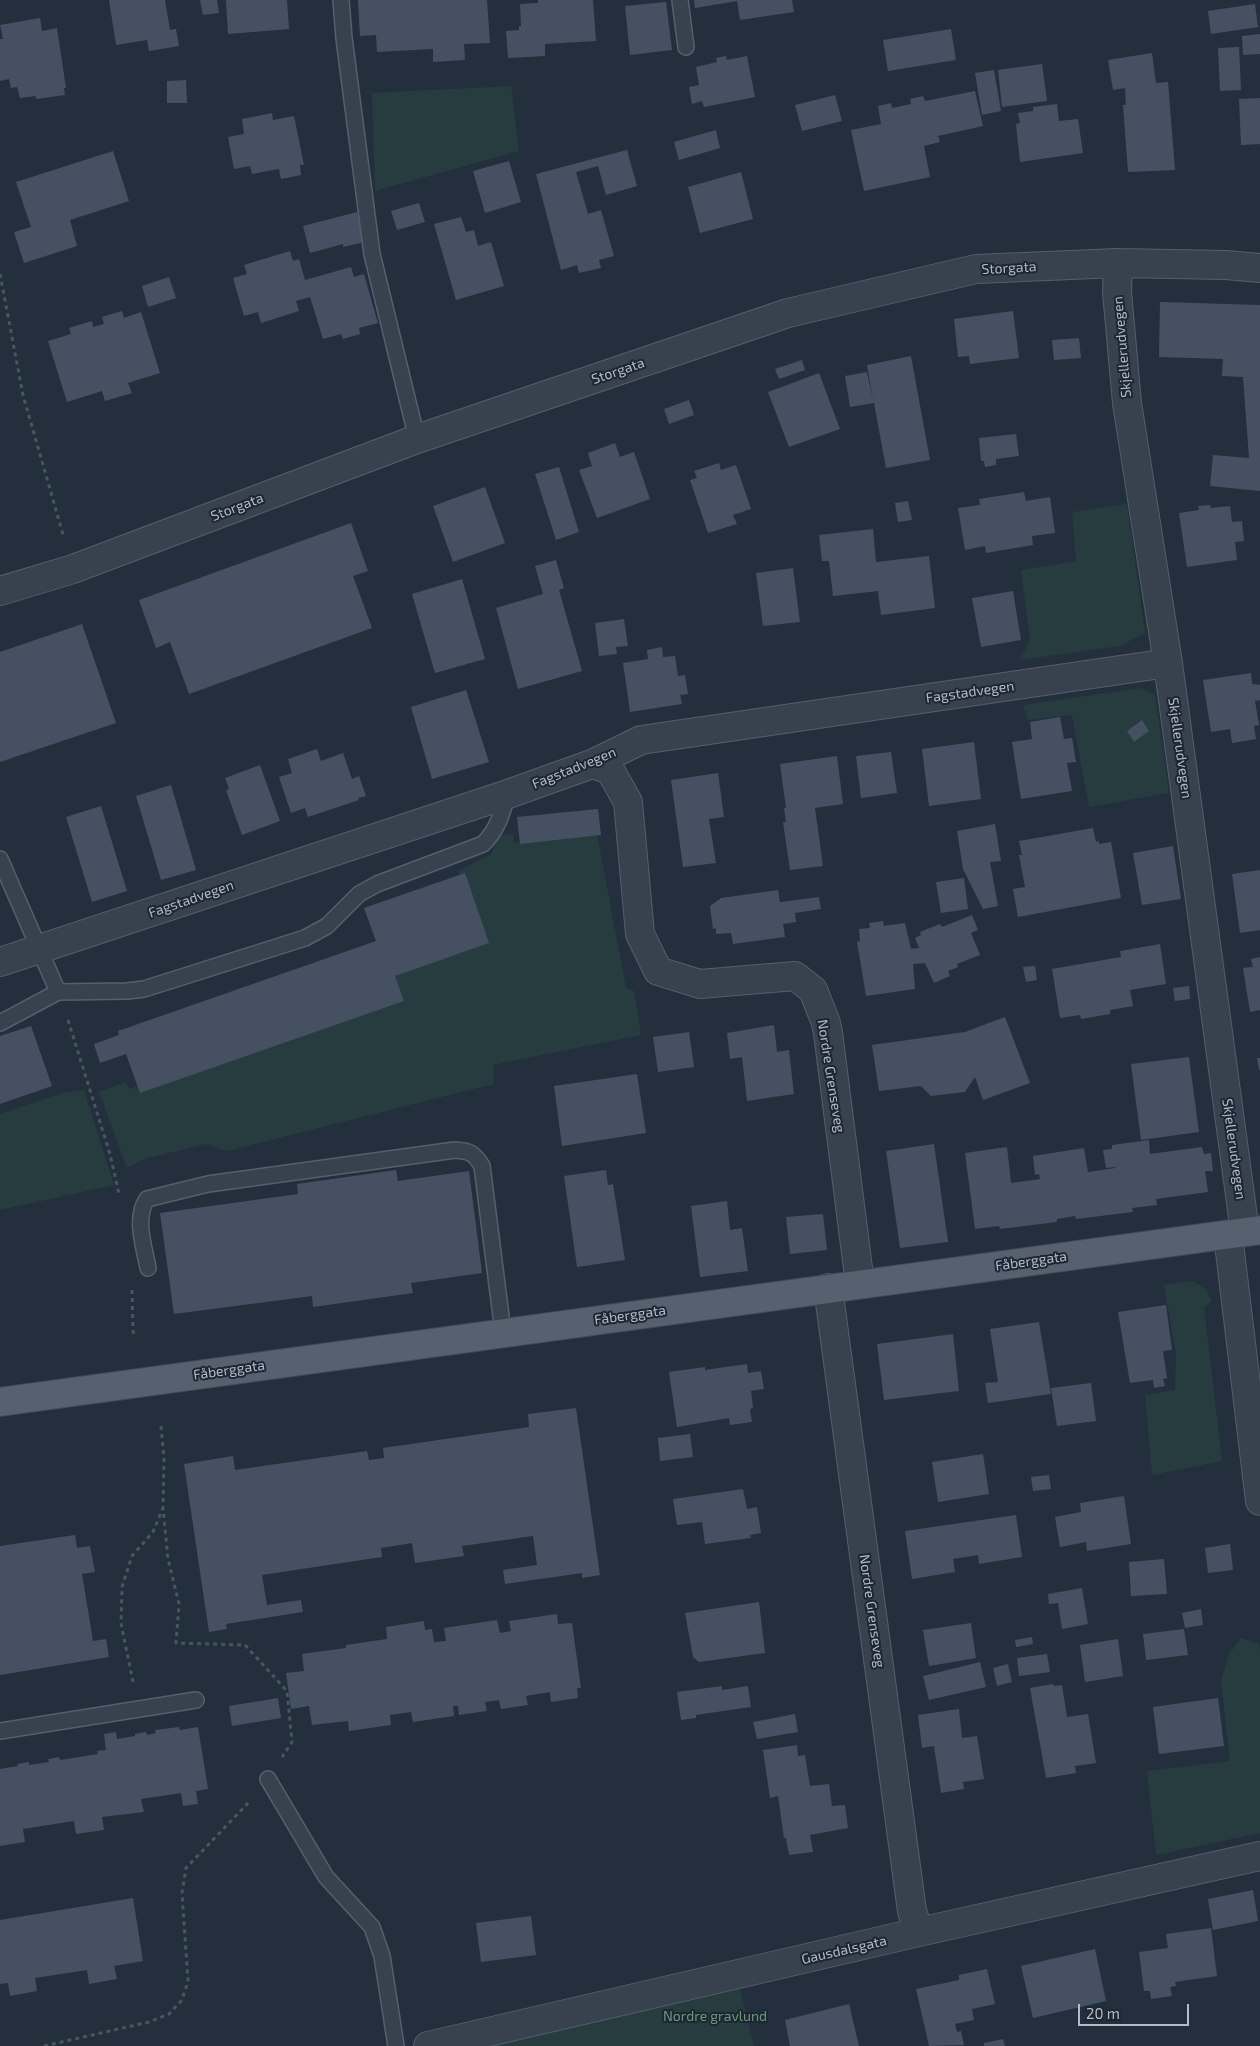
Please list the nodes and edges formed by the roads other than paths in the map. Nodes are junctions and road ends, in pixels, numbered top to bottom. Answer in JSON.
{"nodes":[{"id":1,"x":341,"y":0,"type":"edge"},
{"id":2,"x":680,"y":0,"type":"edge"},
{"id":3,"x":686,"y":47,"type":"dead end"},
{"id":4,"x":1118,"y":263,"type":"junction"},
{"id":5,"x":1260,"y":268,"type":"edge"},
{"id":6,"x":417,"y":439,"type":"junction"},
{"id":7,"x":0,"y":591,"type":"edge"},
{"id":8,"x":1168,"y":662,"type":"junction"},
{"id":9,"x":592,"y":764,"type":"junction"},
{"id":10,"x":508,"y":794,"type":"junction"},
{"id":11,"x":0,"y":859,"type":"edge"},
{"id":12,"x":38,"y":949,"type":"junction"},
{"id":13,"x":0,"y":962,"type":"edge"},
{"id":14,"x":58,"y":992,"type":"junction"},
{"id":15,"x":0,"y":1023,"type":"edge"},
{"id":16,"x":1244,"y":1232,"type":"edge"},
{"id":17,"x":148,"y":1268,"type":"dead end"},
{"id":18,"x":860,"y":1284,"type":"junction"},
{"id":19,"x":828,"y":1288,"type":"junction"},
{"id":20,"x":503,"y":1332,"type":"junction"},
{"id":21,"x":0,"y":1402,"type":"edge"},
{"id":22,"x":1260,"y":1501,"type":"edge"},
{"id":23,"x":196,"y":1700,"type":"dead end"},
{"id":24,"x":0,"y":1731,"type":"edge"},
{"id":25,"x":268,"y":1779,"type":"road end"},
{"id":26,"x":1260,"y":1856,"type":"edge"},
{"id":27,"x":919,"y":1932,"type":"junction"},
{"id":28,"x":396,"y":2046,"type":"edge"},
{"id":29,"x":428,"y":2046,"type":"edge"}],
"edges":[{"from":1,"to":6,"type":"lane"},
{"from":2,"to":3,"type":"lane"},
{"from":4,"to":5,"type":"street","name":"Storgata"},
{"from":4,"to":6,"type":"street","name":"Storgata"},
{"from":4,"to":8,"type":"street","name":"Skjellerudvegen"},
{"from":6,"to":7,"type":"street","name":"Storgata"},
{"from":8,"to":9,"type":"street","name":"Fagstadvegen"},
{"from":8,"to":16,"type":"street","name":"Skjellerudvegen"},
{"from":9,"to":10,"type":"street","name":"Fagstadvegen"},
{"from":9,"to":18,"type":"street","name":"Nordre Grenseveg"},
{"from":10,"to":12,"type":"street","name":"Fagstadvegen"},
{"from":10,"to":14,"type":"lane"},
{"from":11,"to":12,"type":"lane"},
{"from":12,"to":13,"type":"street","name":"Fagstadvegen"},
{"from":12,"to":14,"type":"lane"},
{"from":14,"to":15,"type":"lane"},
{"from":16,"to":18,"type":"main road","name":"Fåberggata"},
{"from":16,"to":22,"type":"street","name":"Skjellerudvegen"},
{"from":17,"to":20,"type":"lane"},
{"from":18,"to":19,"type":"main road","name":"Fåberggata"},
{"from":19,"to":20,"type":"main road","name":"Fåberggata"},
{"from":19,"to":27,"type":"street","name":"Nordre Grenseveg"},
{"from":20,"to":21,"type":"main road","name":"Fåberggata"},
{"from":23,"to":24,"type":"lane"},
{"from":25,"to":28,"type":"lane"},
{"from":26,"to":27,"type":"street","name":"Gausdalsgata"},
{"from":27,"to":29,"type":"street","name":"Gausdalsgata"}]}
